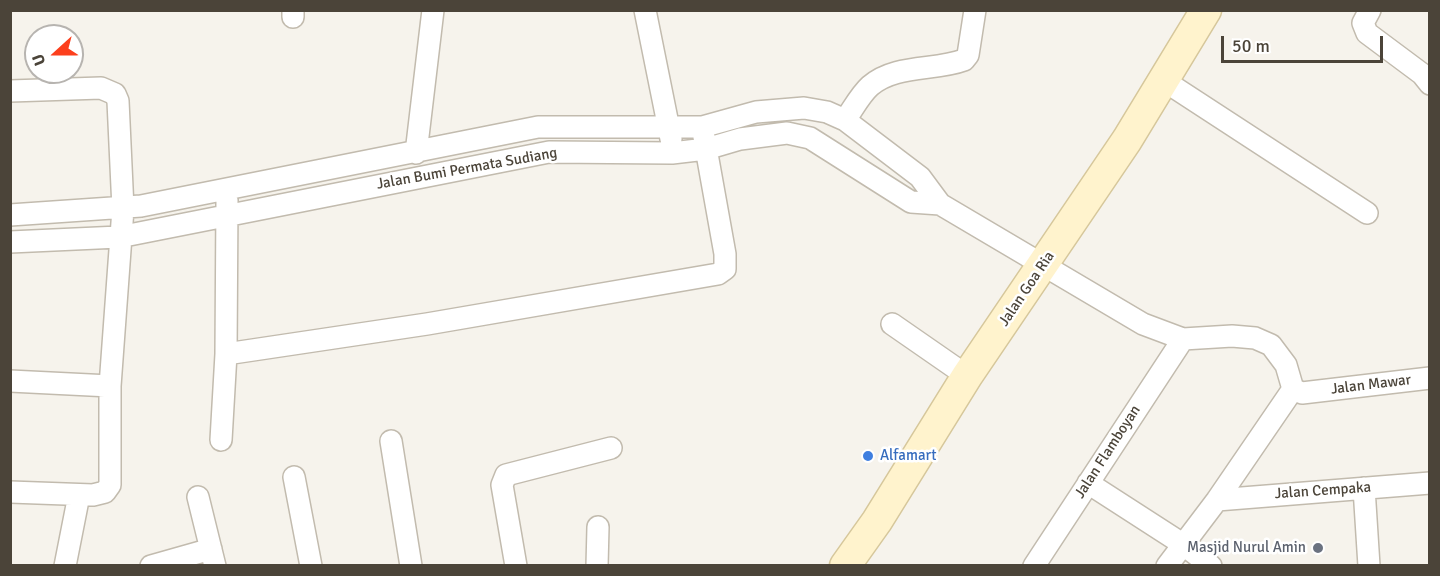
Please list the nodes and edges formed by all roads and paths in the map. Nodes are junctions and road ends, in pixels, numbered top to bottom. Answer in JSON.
{"nodes":[{"id":1,"x":433,"y":10,"type":"edge"},
{"id":2,"x":645,"y":10,"type":"edge"},
{"id":3,"x":975,"y":10,"type":"edge"},
{"id":4,"x":1206,"y":10,"type":"edge"},
{"id":5,"x":1370,"y":10,"type":"edge"},
{"id":6,"x":1163,"y":80,"type":"junction"},
{"id":7,"x":1430,"y":84,"type":"edge"},
{"id":8,"x":10,"y":91,"type":"edge"},
{"id":9,"x":845,"y":120,"type":"junction"},
{"id":10,"x":670,"y":126,"type":"junction"},
{"id":11,"x":626,"y":127,"type":"junction"},
{"id":12,"x":702,"y":127,"type":"junction"},
{"id":13,"x":706,"y":149,"type":"junction"},
{"id":14,"x":627,"y":152,"type":"junction"},
{"id":15,"x":416,"y":153,"type":"junction"},
{"id":16,"x":672,"y":153,"type":"junction"},
{"id":17,"x":226,"y":190,"type":"junction"},
{"id":18,"x":940,"y":204,"type":"junction"},
{"id":19,"x":123,"y":209,"type":"junction"},
{"id":20,"x":1367,"y":213,"type":"dead end"},
{"id":21,"x":228,"y":214,"type":"junction"},
{"id":22,"x":10,"y":215,"type":"edge"},
{"id":23,"x":119,"y":237,"type":"junction"},
{"id":24,"x":10,"y":242,"type":"edge"},
{"id":25,"x":1043,"y":266,"type":"junction"},
{"id":26,"x":892,"y":324,"type":"dead end"},
{"id":27,"x":1183,"y":339,"type":"junction"},
{"id":28,"x":226,"y":354,"type":"junction"},
{"id":29,"x":967,"y":376,"type":"junction"},
{"id":30,"x":1430,"y":378,"type":"edge"},
{"id":31,"x":10,"y":381,"type":"edge"},
{"id":32,"x":110,"y":386,"type":"junction"},
{"id":33,"x":1303,"y":391,"type":"junction"},
{"id":34,"x":221,"y":440,"type":"dead end"},
{"id":35,"x":391,"y":441,"type":"dead end"},
{"id":36,"x":611,"y":448,"type":"dead end"},
{"id":37,"x":294,"y":477,"type":"dead end"},
{"id":38,"x":1088,"y":483,"type":"junction"},
{"id":39,"x":1430,"y":483,"type":"edge"},
{"id":40,"x":1365,"y":488,"type":"junction"},
{"id":41,"x":10,"y":492,"type":"edge"},
{"id":42,"x":79,"y":495,"type":"junction"},
{"id":43,"x":198,"y":497,"type":"dead end"},
{"id":44,"x":1218,"y":500,"type":"junction"},
{"id":45,"x":598,"y":527,"type":"dead end"},
{"id":46,"x":1181,"y":543,"type":"junction"},
{"id":47,"x":213,"y":557,"type":"edge"},
{"id":48,"x":65,"y":566,"type":"edge"},
{"id":49,"x":151,"y":566,"type":"edge"},
{"id":50,"x":311,"y":566,"type":"edge"},
{"id":51,"x":411,"y":566,"type":"edge"},
{"id":52,"x":516,"y":566,"type":"edge"},
{"id":53,"x":597,"y":566,"type":"edge"},
{"id":54,"x":844,"y":566,"type":"edge"},
{"id":55,"x":1034,"y":566,"type":"edge"},
{"id":56,"x":1167,"y":566,"type":"edge"},
{"id":57,"x":1210,"y":566,"type":"edge"},
{"id":58,"x":1369,"y":566,"type":"edge"}],
"edges":[{"from":1,"to":15,"type":"street"},
{"from":2,"to":10,"type":"street"},
{"from":3,"to":9,"type":"street"},
{"from":4,"to":6,"type":"main road","name":"Jalan Goa Ria"},
{"from":5,"to":7,"type":"street"},
{"from":6,"to":20,"type":"street"},
{"from":6,"to":25,"type":"main road","name":"Jalan Goa Ria"},
{"from":8,"to":19,"type":"street"},
{"from":9,"to":12,"type":"street","name":"Jalan Bumi Permata Sudiang"},
{"from":9,"to":18,"type":"street","name":"Jalan Bumi Permata Sudiang"},
{"from":10,"to":11,"type":"street","name":"Jalan Bumi Permata Sudiang"},
{"from":10,"to":12,"type":"street","name":"Jalan Bumi Permata Sudiang"},
{"from":10,"to":16,"type":"street"},
{"from":11,"to":14,"type":"street"},
{"from":11,"to":15,"type":"street","name":"Jalan Bumi Permata Sudiang"},
{"from":12,"to":13,"type":"street"},
{"from":13,"to":16,"type":"street","name":"Jalan Bumi Permata Sudiang"},
{"from":13,"to":18,"type":"street","name":"Jalan Bumi Permata Sudiang"},
{"from":13,"to":28,"type":"street"},
{"from":14,"to":16,"type":"street","name":"Jalan Bumi Permata Sudiang"},
{"from":14,"to":21,"type":"street","name":"Jalan Bumi Permata Sudiang"},
{"from":15,"to":17,"type":"street","name":"Jalan Bumi Permata Sudiang"},
{"from":17,"to":19,"type":"street","name":"Jalan Bumi Permata Sudiang"},
{"from":17,"to":21,"type":"street"},
{"from":18,"to":25,"type":"street"},
{"from":19,"to":22,"type":"street","name":"Jalan Bumi Permata Sudiang"},
{"from":19,"to":23,"type":"street"},
{"from":21,"to":23,"type":"street","name":"Jalan Bumi Permata Sudiang"},
{"from":21,"to":28,"type":"street"},
{"from":23,"to":24,"type":"street","name":"Jalan Bumi Permata Sudiang"},
{"from":23,"to":32,"type":"street"},
{"from":25,"to":27,"type":"street"},
{"from":25,"to":29,"type":"main road","name":"Jalan Goa Ria"},
{"from":26,"to":29,"type":"street"},
{"from":27,"to":33,"type":"street"},
{"from":27,"to":38,"type":"street","name":"Jalan Flamboyan"},
{"from":28,"to":34,"type":"street"},
{"from":29,"to":54,"type":"main road","name":"Jalan Goa Ria"},
{"from":30,"to":33,"type":"street","name":"Jalan Mawar"},
{"from":31,"to":32,"type":"street"},
{"from":32,"to":42,"type":"street"},
{"from":33,"to":44,"type":"street"},
{"from":35,"to":51,"type":"street"},
{"from":36,"to":52,"type":"street"},
{"from":37,"to":50,"type":"street"},
{"from":38,"to":46,"type":"street"},
{"from":38,"to":55,"type":"street","name":"Jalan Flamboyan"},
{"from":39,"to":40,"type":"street","name":"Jalan Cempaka"},
{"from":40,"to":44,"type":"street","name":"Jalan Cempaka"},
{"from":40,"to":58,"type":"street"},
{"from":41,"to":42,"type":"street"},
{"from":42,"to":48,"type":"street"},
{"from":43,"to":47,"type":"street"},
{"from":44,"to":46,"type":"street"},
{"from":45,"to":53,"type":"street"},
{"from":46,"to":56,"type":"street"},
{"from":46,"to":57,"type":"street"},
{"from":47,"to":49,"type":"street"}]}
